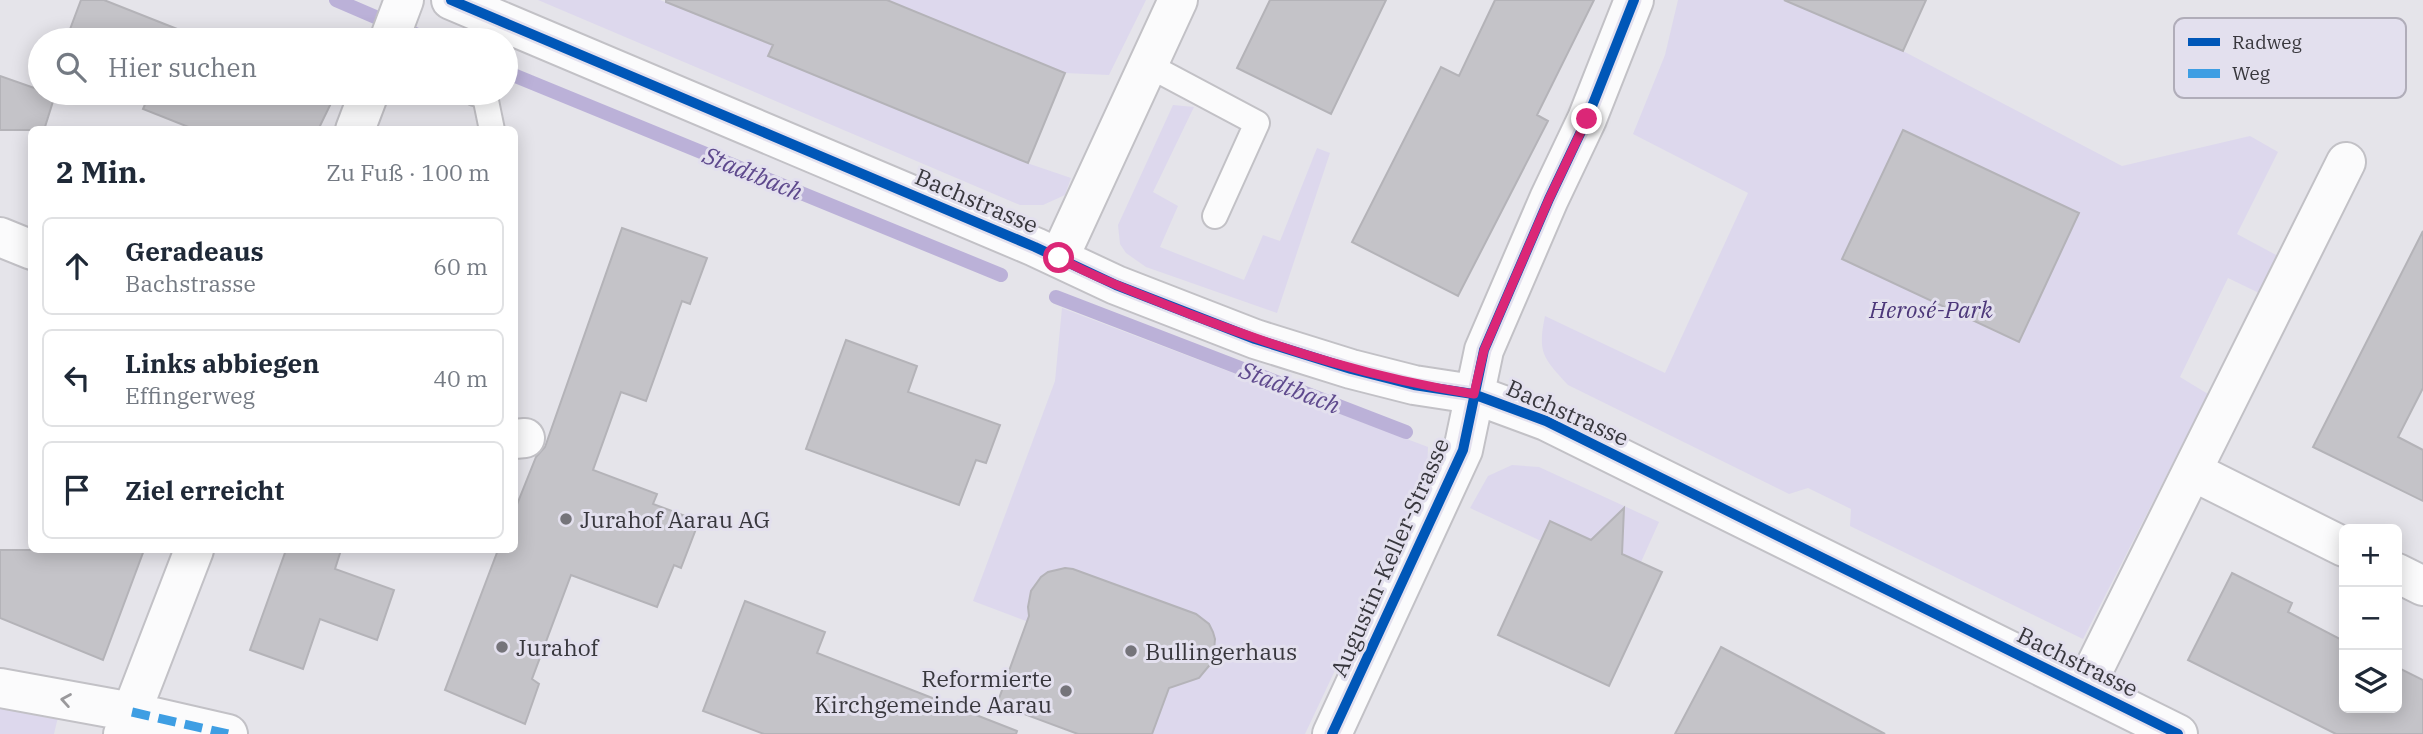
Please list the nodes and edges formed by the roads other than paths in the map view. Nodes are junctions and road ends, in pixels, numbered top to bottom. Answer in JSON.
{"nodes":[{"id":1,"x":451,"y":0,"type":"edge"},
{"id":2,"x":1178,"y":0,"type":"edge"},
{"id":3,"x":1634,"y":0,"type":"edge"},
{"id":4,"x":517,"y":28,"type":"edge"},
{"id":5,"x":518,"y":28,"type":"edge"},
{"id":6,"x":1148,"y":65,"type":"junction"},
{"id":7,"x":364,"y":105,"type":"edge"},
{"id":8,"x":487,"y":105,"type":"edge"},
{"id":9,"x":357,"y":126,"type":"edge"},
{"id":10,"x":491,"y":126,"type":"edge"},
{"id":11,"x":2346,"y":162,"type":"dead end"},
{"id":12,"x":1215,"y":216,"type":"dead end"},
{"id":13,"x":0,"y":237,"type":"edge"},
{"id":14,"x":28,"y":248,"type":"edge"},
{"id":15,"x":1059,"y":258,"type":"junction"},
{"id":16,"x":1474,"y":394,"type":"junction"},
{"id":17,"x":2192,"y":471,"type":"junction"},
{"id":18,"x":2339,"y":544,"type":"edge"},
{"id":19,"x":193,"y":553,"type":"edge"},
{"id":20,"x":2402,"y":576,"type":"edge"},
{"id":21,"x":2423,"y":586,"type":"edge"},
{"id":22,"x":2085,"y":687,"type":"junction"},
{"id":23,"x":0,"y":688,"type":"edge"},
{"id":24,"x":127,"y":723,"type":"edge"},
{"id":25,"x":228,"y":734,"type":"edge"},
{"id":26,"x":1332,"y":734,"type":"edge"},
{"id":27,"x":2178,"y":734,"type":"edge"}],
"edges":[{"from":1,"to":4,"type":"street","name":"Bachstrasse"},
{"from":2,"to":6,"type":"street"},
{"from":3,"to":16,"type":"street","name":"Augustin-Keller-Strasse"},
{"from":5,"to":15,"type":"street","name":"Bachstrasse"},
{"from":6,"to":12,"type":"lane"},
{"from":6,"to":15,"type":"street"},
{"from":7,"to":9,"type":"street"},
{"from":8,"to":10,"type":"lane"},
{"from":11,"to":17,"type":"street","name":"Bachstrasse"},
{"from":13,"to":14,"type":"street"},
{"from":15,"to":16,"type":"street","name":"Bachstrasse"},
{"from":16,"to":22,"type":"street","name":"Bachstrasse"},
{"from":16,"to":26,"type":"street","name":"Augustin-Keller-Strasse"},
{"from":17,"to":18,"type":"street"},
{"from":17,"to":22,"type":"street","name":"Bachstrasse"},
{"from":19,"to":24,"type":"street"},
{"from":20,"to":21,"type":"street"},
{"from":22,"to":27,"type":"street","name":"Bachstrasse"},
{"from":24,"to":23,"type":"street","one_way":true},
{"from":24,"to":25,"type":"street"}]}
